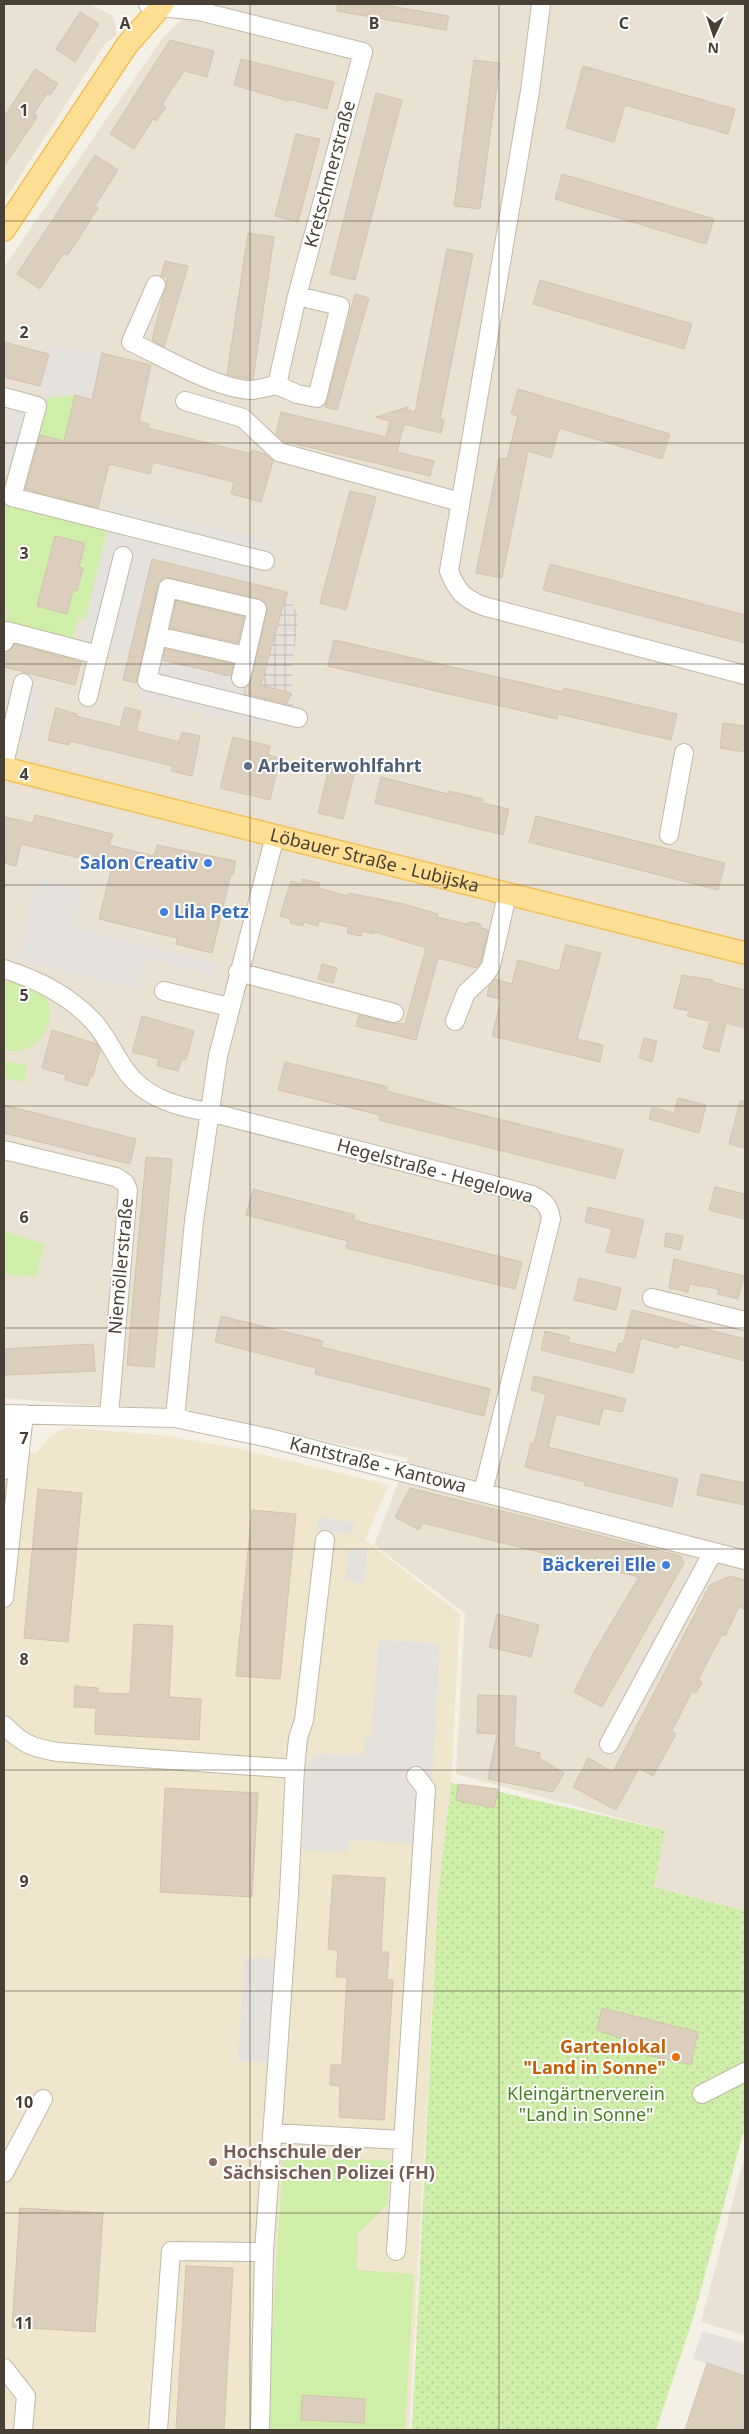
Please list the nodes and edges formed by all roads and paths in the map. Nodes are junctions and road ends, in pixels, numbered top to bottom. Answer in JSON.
{"nodes":[{"id":1,"x":541,"y":4,"type":"edge"},
{"id":2,"x":157,"y":5,"type":"edge"},
{"id":3,"x":4,"y":230,"type":"edge"},
{"id":4,"x":156,"y":284,"type":"dead end"},
{"id":5,"x":297,"y":296,"type":"junction"},
{"id":6,"x":277,"y":385,"type":"junction"},
{"id":7,"x":4,"y":396,"type":"edge"},
{"id":8,"x":185,"y":401,"type":"dead end"},
{"id":9,"x":9,"y":483,"type":"edge"},
{"id":10,"x":460,"y":502,"type":"junction"},
{"id":11,"x":123,"y":556,"type":"dead end"},
{"id":12,"x":265,"y":561,"type":"dead end"},
{"id":13,"x":157,"y":636,"type":"junction"},
{"id":14,"x":4,"y":642,"type":"edge"},
{"id":15,"x":98,"y":655,"type":"junction"},
{"id":16,"x":246,"y":656,"type":"junction"},
{"id":17,"x":745,"y":675,"type":"edge"},
{"id":18,"x":241,"y":678,"type":"dead end"},
{"id":19,"x":23,"y":683,"type":"dead end"},
{"id":20,"x":88,"y":697,"type":"dead end"},
{"id":21,"x":298,"y":718,"type":"dead end"},
{"id":22,"x":684,"y":753,"type":"dead end"},
{"id":23,"x":4,"y":764,"type":"edge"},
{"id":24,"x":4,"y":768,"type":"edge"},
{"id":25,"x":669,"y":835,"type":"dead end"},
{"id":26,"x":275,"y":836,"type":"junction"},
{"id":27,"x":507,"y":895,"type":"junction"},
{"id":28,"x":745,"y":953,"type":"edge"},
{"id":29,"x":4,"y":969,"type":"edge"},
{"id":30,"x":238,"y":972,"type":"junction"},
{"id":31,"x":164,"y":991,"type":"dead end"},
{"id":32,"x":229,"y":1008,"type":"junction"},
{"id":33,"x":394,"y":1014,"type":"dead end"},
{"id":34,"x":456,"y":1021,"type":"dead end"},
{"id":35,"x":209,"y":1112,"type":"junction"},
{"id":36,"x":4,"y":1150,"type":"edge"},
{"id":37,"x":652,"y":1298,"type":"dead end"},
{"id":38,"x":745,"y":1322,"type":"edge"},
{"id":39,"x":12,"y":1414,"type":"edge"},
{"id":40,"x":109,"y":1416,"type":"junction"},
{"id":41,"x":175,"y":1418,"type":"junction"},
{"id":42,"x":4,"y":1470,"type":"edge"},
{"id":43,"x":483,"y":1492,"type":"junction"},
{"id":44,"x":7,"y":1540,"type":"edge"},
{"id":45,"x":324,"y":1540,"type":"dead end"},
{"id":46,"x":713,"y":1552,"type":"junction"},
{"id":47,"x":745,"y":1560,"type":"edge"},
{"id":48,"x":4,"y":1598,"type":"edge"},
{"id":49,"x":4,"y":1725,"type":"edge"},
{"id":50,"x":609,"y":1744,"type":"dead end"},
{"id":51,"x":295,"y":1769,"type":"junction"},
{"id":52,"x":416,"y":1776,"type":"dead end"},
{"id":53,"x":745,"y":2072,"type":"edge"},
{"id":54,"x":702,"y":2094,"type":"dead end"},
{"id":55,"x":43,"y":2098,"type":"dead end"},
{"id":56,"x":272,"y":2134,"type":"junction"},
{"id":57,"x":403,"y":2140,"type":"junction"},
{"id":58,"x":4,"y":2173,"type":"edge"},
{"id":59,"x":396,"y":2251,"type":"dead end"},
{"id":60,"x":264,"y":2252,"type":"junction"},
{"id":61,"x":4,"y":2368,"type":"edge"},
{"id":62,"x":23,"y":2430,"type":"edge"},
{"id":63,"x":158,"y":2430,"type":"edge"},
{"id":64,"x":260,"y":2430,"type":"edge"}],
"edges":[{"from":1,"to":10,"type":"street"},
{"from":2,"to":3,"type":"main road"},
{"from":2,"to":5,"type":"street","name":"Kretschmerstraße"},
{"from":4,"to":6,"type":"street"},
{"from":5,"to":6,"type":"street","name":"Kretschmerstraße"},
{"from":5,"to":6,"type":"street"},
{"from":7,"to":9,"type":"street"},
{"from":8,"to":10,"type":"street"},
{"from":9,"to":12,"type":"street"},
{"from":10,"to":17,"type":"street"},
{"from":11,"to":15,"type":"street"},
{"from":13,"to":16,"type":"street"},
{"from":13,"to":16,"type":"street"},
{"from":13,"to":21,"type":"street"},
{"from":14,"to":15,"type":"street"},
{"from":15,"to":20,"type":"street"},
{"from":16,"to":18,"type":"street"},
{"from":19,"to":23,"type":"street"},
{"from":22,"to":25,"type":"street"},
{"from":24,"to":26,"type":"main road","name":"Löbauer Straße - Lubijska"},
{"from":26,"to":27,"type":"main road","name":"Löbauer Straße - Lubijska"},
{"from":26,"to":30,"type":"street"},
{"from":27,"to":28,"type":"main road","name":"Löbauer Straße - Lubijska"},
{"from":27,"to":34,"type":"street"},
{"from":29,"to":35,"type":"street"},
{"from":30,"to":32,"type":"street"},
{"from":30,"to":33,"type":"street"},
{"from":31,"to":32,"type":"street"},
{"from":32,"to":35,"type":"street"},
{"from":35,"to":41,"type":"street"},
{"from":35,"to":43,"type":"street","name":"Hegelstraße - Hegelowa"},
{"from":36,"to":40,"type":"street","name":"Niemöllerstraße"},
{"from":37,"to":38,"type":"street"},
{"from":39,"to":40,"type":"street","name":"Kantstraße - Kantowa"},
{"from":39,"to":42,"type":"street"},
{"from":39,"to":44,"type":"street"},
{"from":40,"to":41,"type":"street","name":"Kantstraße - Kantowa"},
{"from":41,"to":43,"type":"street","name":"Kantstraße - Kantowa"},
{"from":43,"to":46,"type":"street","name":"Kantstraße - Kantowa"},
{"from":44,"to":48,"type":"street"},
{"from":45,"to":51,"type":"street"},
{"from":46,"to":47,"type":"street","name":"Kantstraße - Kantowa"},
{"from":46,"to":50,"type":"street"},
{"from":49,"to":51,"type":"street"},
{"from":51,"to":56,"type":"street"},
{"from":52,"to":57,"type":"street"},
{"from":53,"to":54,"type":"street"},
{"from":55,"to":58,"type":"street"},
{"from":56,"to":57,"type":"street"},
{"from":56,"to":60,"type":"street"},
{"from":57,"to":59,"type":"street"},
{"from":60,"to":63,"type":"street"},
{"from":60,"to":64,"type":"street"},
{"from":61,"to":62,"type":"street"}]}
